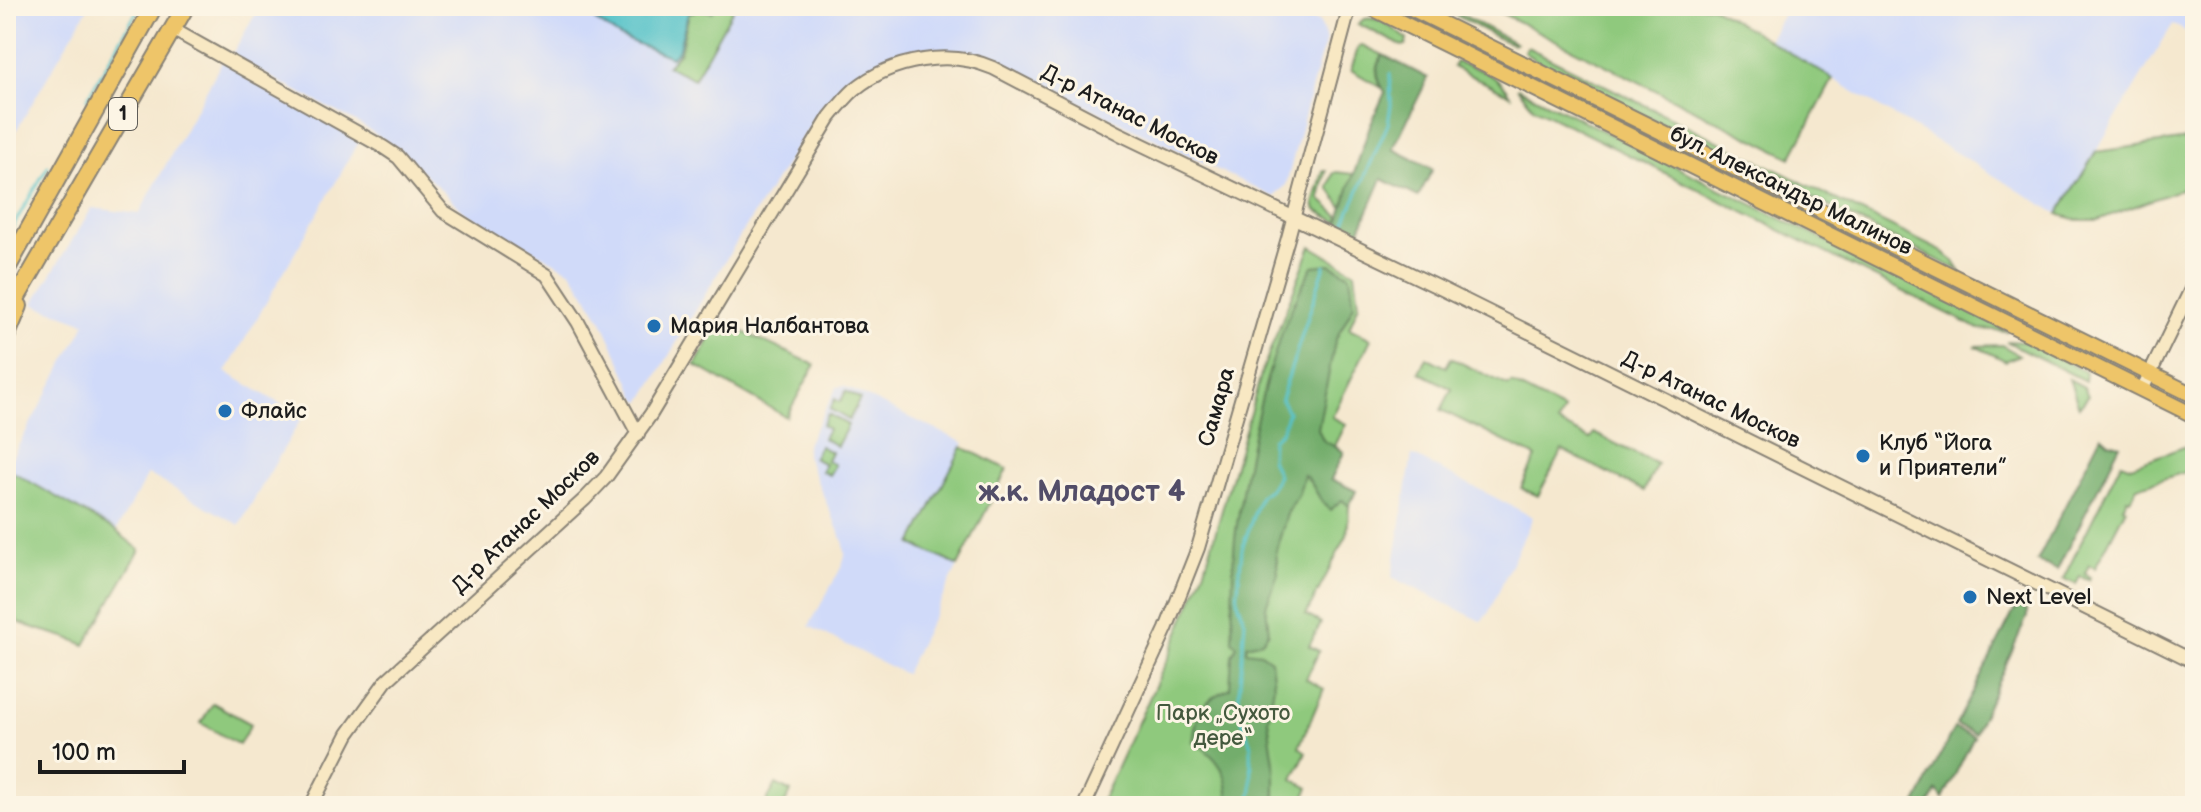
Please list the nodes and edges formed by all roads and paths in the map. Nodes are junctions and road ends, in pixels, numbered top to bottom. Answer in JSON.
{"nodes":[{"id":1,"x":154,"y":6,"type":"edge"},
{"id":2,"x":186,"y":6,"type":"edge"},
{"id":3,"x":1350,"y":6,"type":"edge"},
{"id":4,"x":1368,"y":6,"type":"edge"},
{"id":5,"x":1407,"y":6,"type":"edge"},
{"id":6,"x":172,"y":29,"type":"junction"},
{"id":7,"x":1293,"y":217,"type":"junction"},
{"id":8,"x":39,"y":259,"type":"junction"},
{"id":9,"x":6,"y":270,"type":"edge"},
{"id":10,"x":2195,"y":281,"type":"edge"},
{"id":11,"x":6,"y":316,"type":"edge"},
{"id":12,"x":6,"y":337,"type":"edge"},
{"id":13,"x":2150,"y":374,"type":"junction"},
{"id":14,"x":2142,"y":390,"type":"junction"},
{"id":15,"x":2195,"y":396,"type":"edge"},
{"id":16,"x":2195,"y":416,"type":"edge"},
{"id":17,"x":638,"y":434,"type":"junction"},
{"id":18,"x":2195,"y":662,"type":"edge"},
{"id":19,"x":311,"y":806,"type":"edge"},
{"id":20,"x":1084,"y":806,"type":"edge"}],
"edges":[{"from":1,"to":9,"type":"highway","number":"1"},
{"from":2,"to":6,"type":"highway","number":"1"},
{"from":3,"to":7,"type":"street","name":"Самара"},
{"from":4,"to":14,"type":"main road","name":"бул. Александър Малинов"},
{"from":5,"to":13,"type":"main road","name":"бул. Александър Малинов"},
{"from":6,"to":8,"type":"highway","number":"1"},
{"from":6,"to":17,"type":"street"},
{"from":7,"to":17,"type":"street","name":"Д-р Атанас Москов"},
{"from":7,"to":18,"type":"street","name":"Д-р Атанас Москов"},
{"from":7,"to":20,"type":"street","name":"Самара"},
{"from":8,"to":11,"type":"highway","number":"1"},
{"from":8,"to":12,"type":"highway"},
{"from":10,"to":13,"type":"street"},
{"from":13,"to":14,"type":"street"},
{"from":13,"to":15,"type":"main road","name":"бул. Александър Малинов"},
{"from":14,"to":16,"type":"main road","name":"бул. Александър Малинов"},
{"from":17,"to":19,"type":"street","name":"Д-р Атанас Москов"}]}
